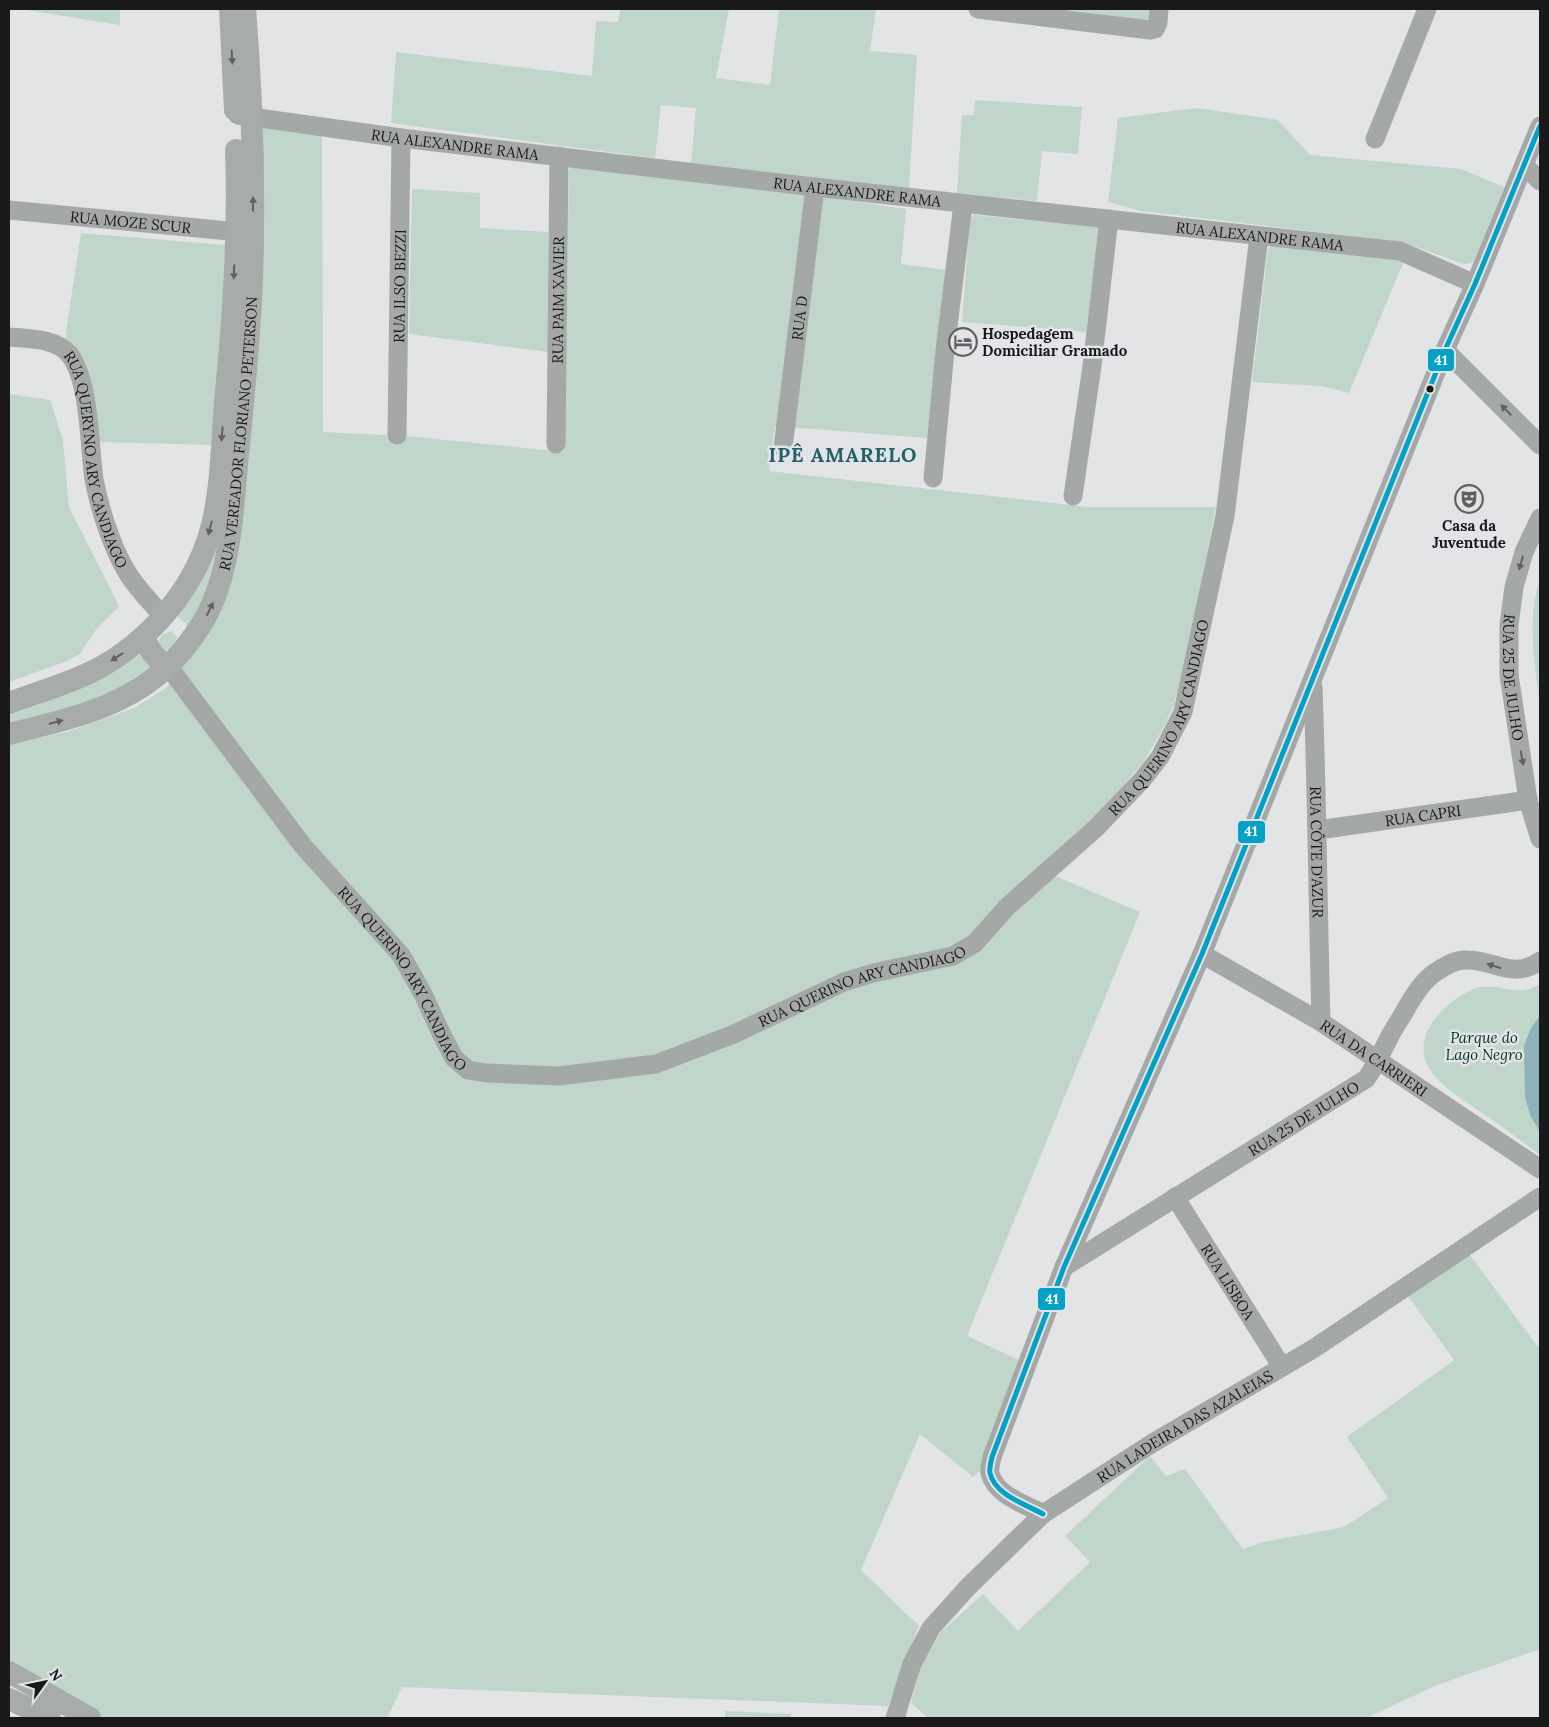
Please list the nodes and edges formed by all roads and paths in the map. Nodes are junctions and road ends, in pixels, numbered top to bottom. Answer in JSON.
{"nodes":[{"id":1,"x":230,"y":9,"type":"edge"},
{"id":2,"x":245,"y":9,"type":"edge"},
{"id":3,"x":978,"y":9,"type":"edge"},
{"id":4,"x":1427,"y":9,"type":"edge"},
{"id":5,"x":1046,"y":13,"type":"edge"},
{"id":6,"x":1159,"y":16,"type":"edge"},
{"id":7,"x":243,"y":115,"type":"junction"},
{"id":8,"x":1540,"y":126,"type":"edge"},
{"id":9,"x":401,"y":138,"type":"junction"},
{"id":10,"x":1376,"y":139,"type":"dead end"},
{"id":11,"x":560,"y":156,"type":"junction"},
{"id":12,"x":1524,"y":166,"type":"junction"},
{"id":13,"x":1540,"y":181,"type":"edge"},
{"id":14,"x":815,"y":187,"type":"junction"},
{"id":15,"x":963,"y":204,"type":"junction"},
{"id":16,"x":9,"y":210,"type":"edge"},
{"id":17,"x":1109,"y":219,"type":"junction"},
{"id":18,"x":244,"y":233,"type":"junction"},
{"id":19,"x":1259,"y":236,"type":"junction"},
{"id":20,"x":1475,"y":284,"type":"junction"},
{"id":21,"x":9,"y":337,"type":"edge"},
{"id":22,"x":1445,"y":350,"type":"junction"},
{"id":23,"x":397,"y":435,"type":"dead end"},
{"id":24,"x":556,"y":444,"type":"dead end"},
{"id":25,"x":1540,"y":444,"type":"edge"},
{"id":26,"x":783,"y":448,"type":"dead end"},
{"id":27,"x":933,"y":478,"type":"dead end"},
{"id":28,"x":1073,"y":496,"type":"dead end"},
{"id":29,"x":1540,"y":518,"type":"edge"},
{"id":30,"x":163,"y":616,"type":"junction"},
{"id":31,"x":144,"y":636,"type":"junction"},
{"id":32,"x":189,"y":642,"type":"junction"},
{"id":33,"x":168,"y":666,"type":"junction"},
{"id":34,"x":1313,"y":680,"type":"junction"},
{"id":35,"x":9,"y":703,"type":"edge"},
{"id":36,"x":9,"y":734,"type":"edge"},
{"id":37,"x":1528,"y":800,"type":"junction"},
{"id":38,"x":1318,"y":830,"type":"junction"},
{"id":39,"x":1540,"y":839,"type":"edge"},
{"id":40,"x":1202,"y":954,"type":"junction"},
{"id":41,"x":1540,"y":961,"type":"edge"},
{"id":42,"x":1321,"y":1022,"type":"junction"},
{"id":43,"x":1377,"y":1061,"type":"junction"},
{"id":44,"x":1540,"y":1169,"type":"edge"},
{"id":45,"x":1175,"y":1197,"type":"junction"},
{"id":46,"x":1540,"y":1197,"type":"edge"},
{"id":47,"x":1064,"y":1267,"type":"junction"},
{"id":48,"x":1282,"y":1367,"type":"junction"},
{"id":49,"x":1042,"y":1514,"type":"junction"},
{"id":50,"x":9,"y":1672,"type":"edge"},
{"id":51,"x":9,"y":1699,"type":"edge"},
{"id":52,"x":50,"y":1718,"type":"edge"},
{"id":53,"x":90,"y":1718,"type":"edge"},
{"id":54,"x":895,"y":1718,"type":"edge"}],
"edges":[{"from":1,"to":7,"type":"main road","name":"RUA VEREADOR FLORIANO PETERSON","one_way":true},
{"from":2,"to":7,"type":"main road","name":"RUA VEREADOR FLORIANO PETERSON"},
{"from":3,"to":5,"type":"street"},
{"from":4,"to":10,"type":"street"},
{"from":5,"to":6,"type":"street"},
{"from":7,"to":9,"type":"street","name":"RUA ALEXANDRE RAMA"},
{"from":7,"to":18,"type":"main road","name":"RUA VEREADOR FLORIANO PETERSON"},
{"from":8,"to":12,"type":"street"},
{"from":9,"to":11,"type":"street","name":"RUA ALEXANDRE RAMA"},
{"from":9,"to":23,"type":"street","name":"RUA ILSO BEZZI"},
{"from":11,"to":14,"type":"street","name":"RUA ALEXANDRE RAMA"},
{"from":11,"to":24,"type":"street","name":"RUA PAIM XAVIER"},
{"from":12,"to":13,"type":"street"},
{"from":12,"to":20,"type":"street"},
{"from":14,"to":15,"type":"street","name":"RUA ALEXANDRE RAMA"},
{"from":14,"to":26,"type":"street","name":"RUA D"},
{"from":15,"to":17,"type":"street","name":"RUA ALEXANDRE RAMA"},
{"from":15,"to":27,"type":"street"},
{"from":16,"to":18,"type":"street","name":"RUA MOZE SCUR"},
{"from":17,"to":19,"type":"street","name":"RUA ALEXANDRE RAMA"},
{"from":17,"to":28,"type":"street"},
{"from":18,"to":30,"type":"main road","name":"RUA VEREADOR FLORIANO PETERSON","one_way":true},
{"from":32,"to":18,"type":"main road","name":"RUA VEREADOR FLORIANO PETERSON","one_way":true},
{"from":19,"to":20,"type":"street","name":"RUA ALEXANDRE RAMA"},
{"from":19,"to":33,"type":"street","name":"RUA QUERINO ARY CANDIAGO"},
{"from":20,"to":22,"type":"street"},
{"from":21,"to":30,"type":"street","name":"RUA QUERYNO ARY CANDIAGO"},
{"from":25,"to":22,"type":"street","one_way":true},
{"from":22,"to":34,"type":"street"},
{"from":29,"to":37,"type":"street","name":"RUA 25 DE JULHO","one_way":true},
{"from":30,"to":31,"type":"main road","name":"RUA VEREADOR FLORIANO PETERSON"},
{"from":30,"to":32,"type":"main road"},
{"from":31,"to":33,"type":"main road"},
{"from":31,"to":35,"type":"main road","name":"RUA VEREADOR FLORIANO PETERSON","one_way":true},
{"from":32,"to":33,"type":"main road","name":"RUA VEREADOR FLORIANO PETERSON"},
{"from":36,"to":33,"type":"main road","name":"RUA VEREADOR FLORIANO PETERSON","one_way":true},
{"from":34,"to":38,"type":"street","name":"RUA CÔTE D'AZUR"},
{"from":34,"to":40,"type":"street"},
{"from":37,"to":38,"type":"street","name":"RUA CAPRI"},
{"from":37,"to":39,"type":"street","name":"RUA 25 DE JULHO"},
{"from":38,"to":42,"type":"street","name":"RUA CÔTE D'AZUR"},
{"from":40,"to":42,"type":"street","name":"RUA DA CARRIERI"},
{"from":40,"to":47,"type":"street"},
{"from":41,"to":43,"type":"street","name":"RUA 25 DE JULHO","one_way":true},
{"from":42,"to":43,"type":"street","name":"RUA DA CARRIERI"},
{"from":43,"to":44,"type":"street","name":"RUA DA CARRIERI"},
{"from":43,"to":45,"type":"street","name":"RUA 25 DE JULHO"},
{"from":45,"to":47,"type":"street","name":"RUA 25 DE JULHO"},
{"from":45,"to":48,"type":"street","name":"RUA LISBOA"},
{"from":46,"to":48,"type":"street","name":"RUA LADEIRA DAS AZALEIAS"},
{"from":47,"to":49,"type":"street"},
{"from":48,"to":49,"type":"street","name":"RUA LADEIRA DAS AZALEIAS"},
{"from":49,"to":54,"type":"street","name":"RUA LADEIRA DAS AZALEIAS"},
{"from":50,"to":53,"type":"main road"},
{"from":51,"to":52,"type":"main road"}]}
